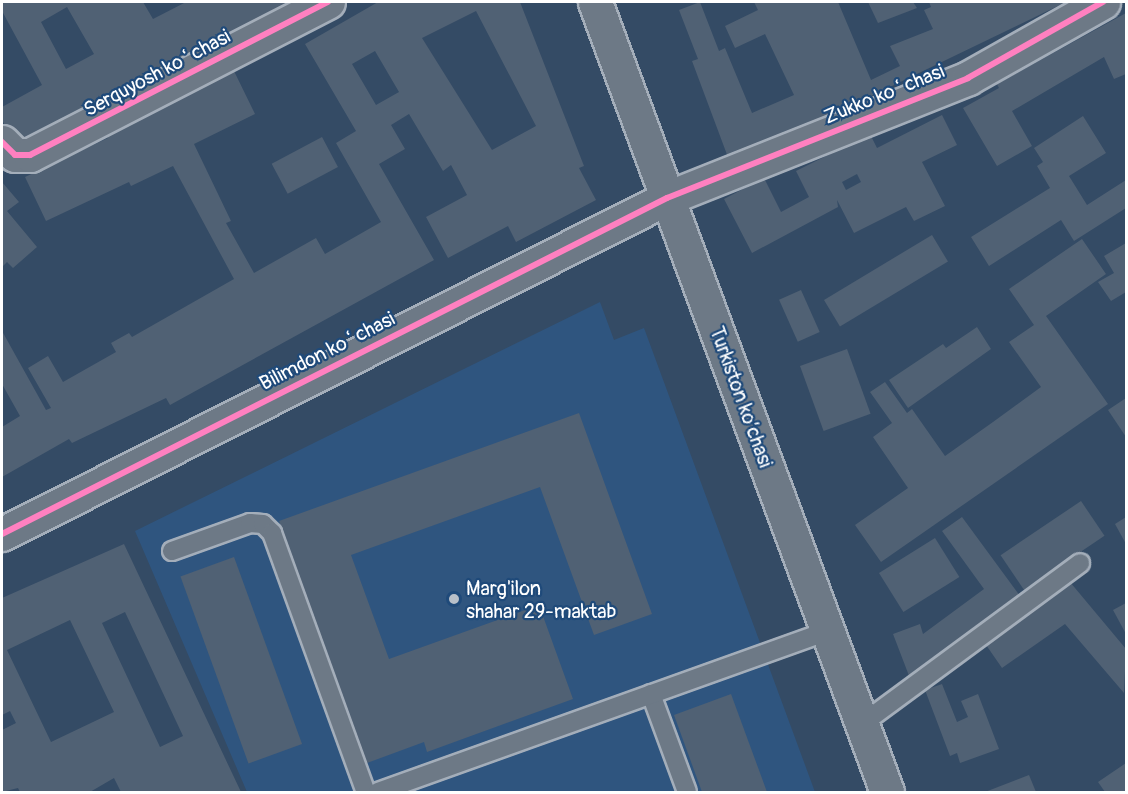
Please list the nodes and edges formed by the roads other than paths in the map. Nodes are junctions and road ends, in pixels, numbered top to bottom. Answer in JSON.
{"nodes":[{"id":1,"x":328,"y":2,"type":"edge"},
{"id":2,"x":596,"y":2,"type":"edge"},
{"id":3,"x":1103,"y":2,"type":"edge"},
{"id":4,"x":2,"y":142,"type":"edge"},
{"id":5,"x":668,"y":198,"type":"junction"},
{"id":6,"x":2,"y":534,"type":"edge"},
{"id":7,"x":172,"y":551,"type":"dead end"},
{"id":8,"x":1080,"y":563,"type":"dead end"},
{"id":9,"x":827,"y":631,"type":"junction"},
{"id":10,"x":651,"y":694,"type":"junction"},
{"id":11,"x":862,"y":724,"type":"junction"},
{"id":12,"x":366,"y":792,"type":"edge"},
{"id":13,"x":378,"y":792,"type":"edge"},
{"id":14,"x":687,"y":792,"type":"edge"},
{"id":15,"x":887,"y":792,"type":"edge"}],
"edges":[{"from":1,"to":4,"type":"street","name":"Serquyosh koʻchasi"},
{"from":2,"to":5,"type":"street","name":"Turkiston ko’chasi"},
{"from":3,"to":5,"type":"street","name":"Zukko koʻchasi"},
{"from":5,"to":6,"type":"street","name":"Bilimdon koʻchasi"},
{"from":5,"to":9,"type":"street","name":"Turkiston ko’chasi"},
{"from":7,"to":12,"type":"lane"},
{"from":8,"to":11,"type":"lane"},
{"from":9,"to":10,"type":"lane"},
{"from":9,"to":11,"type":"street","name":"Turkiston ko’chasi"},
{"from":10,"to":13,"type":"lane"},
{"from":10,"to":14,"type":"lane"},
{"from":11,"to":15,"type":"street","name":"Turkiston ko’chasi"}]}
